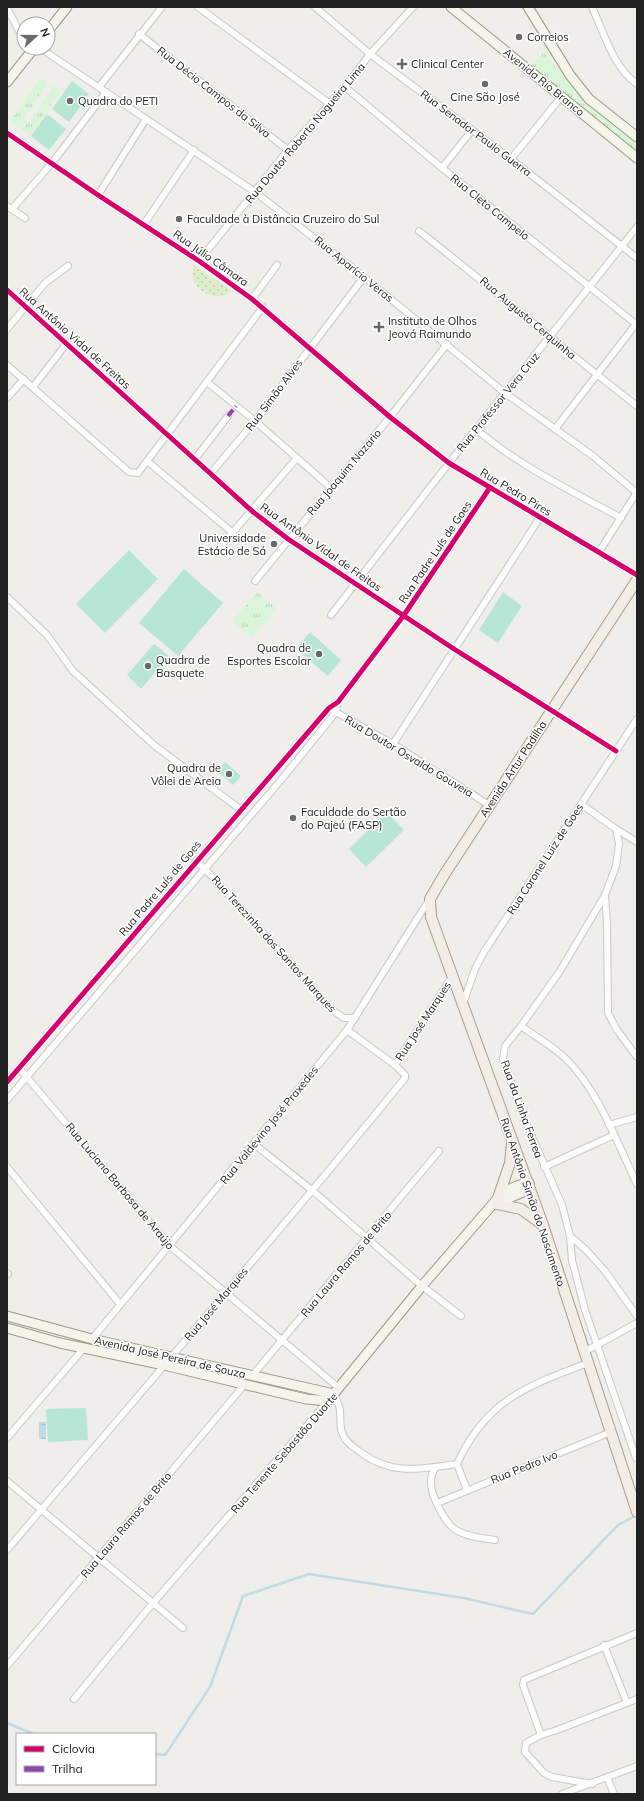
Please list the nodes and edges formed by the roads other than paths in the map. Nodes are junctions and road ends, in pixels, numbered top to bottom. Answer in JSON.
{"nodes":[{"id":1,"x":67,"y":7,"type":"edge"},
{"id":2,"x":162,"y":7,"type":"edge"},
{"id":3,"x":198,"y":7,"type":"edge"},
{"id":4,"x":315,"y":7,"type":"edge"},
{"id":5,"x":413,"y":7,"type":"edge"},
{"id":6,"x":451,"y":7,"type":"edge"},
{"id":7,"x":592,"y":7,"type":"edge"},
{"id":8,"x":7,"y":8,"type":"edge"},
{"id":9,"x":528,"y":8,"type":"edge"},
{"id":10,"x":56,"y":21,"type":"edge"},
{"id":11,"x":16,"y":25,"type":"edge"},
{"id":12,"x":139,"y":34,"type":"junction"},
{"id":13,"x":370,"y":54,"type":"junction"},
{"id":14,"x":28,"y":56,"type":"edge"},
{"id":15,"x":52,"y":56,"type":"edge"},
{"id":16,"x":7,"y":82,"type":"edge"},
{"id":17,"x":637,"y":84,"type":"edge"},
{"id":18,"x":99,"y":87,"type":"junction"},
{"id":19,"x":345,"y":87,"type":"junction"},
{"id":20,"x":106,"y":92,"type":"junction"},
{"id":21,"x":562,"y":96,"type":"junction"},
{"id":22,"x":330,"y":104,"type":"junction"},
{"id":23,"x":146,"y":119,"type":"junction"},
{"id":24,"x":472,"y":130,"type":"junction"},
{"id":25,"x":7,"y":133,"type":"edge"},
{"id":26,"x":637,"y":137,"type":"edge"},
{"id":27,"x":194,"y":150,"type":"junction"},
{"id":28,"x":288,"y":150,"type":"junction"},
{"id":29,"x":637,"y":158,"type":"edge"},
{"id":30,"x":510,"y":159,"type":"junction"},
{"id":31,"x":52,"y":163,"type":"junction"},
{"id":32,"x":442,"y":168,"type":"junction"},
{"id":33,"x":255,"y":192,"type":"junction"},
{"id":34,"x":98,"y":195,"type":"junction"},
{"id":35,"x":9,"y":208,"type":"edge"},
{"id":36,"x":25,"y":218,"type":"dead end"},
{"id":37,"x":144,"y":224,"type":"junction"},
{"id":38,"x":637,"y":228,"type":"edge"},
{"id":39,"x":419,"y":231,"type":"dead end"},
{"id":40,"x":621,"y":246,"type":"junction"},
{"id":41,"x":637,"y":258,"type":"edge"},
{"id":42,"x":199,"y":261,"type":"junction"},
{"id":43,"x":277,"y":265,"type":"dead end"},
{"id":44,"x":68,"y":266,"type":"dead end"},
{"id":45,"x":364,"y":277,"type":"junction"},
{"id":46,"x":589,"y":288,"type":"junction"},
{"id":47,"x":7,"y":290,"type":"edge"},
{"id":48,"x":252,"y":299,"type":"junction"},
{"id":49,"x":26,"y":306,"type":"junction"},
{"id":50,"x":263,"y":307,"type":"junction"},
{"id":51,"x":636,"y":325,"type":"edge"},
{"id":52,"x":7,"y":329,"type":"edge"},
{"id":53,"x":550,"y":338,"type":"junction"},
{"id":54,"x":67,"y":344,"type":"junction"},
{"id":55,"x":447,"y":344,"type":"junction"},
{"id":56,"x":309,"y":349,"type":"junction"},
{"id":57,"x":7,"y":365,"type":"edge"},
{"id":58,"x":597,"y":375,"type":"junction"},
{"id":59,"x":24,"y":379,"type":"junction"},
{"id":60,"x":207,"y":382,"type":"junction"},
{"id":61,"x":33,"y":387,"type":"junction"},
{"id":62,"x":505,"y":392,"type":"junction"},
{"id":63,"x":7,"y":398,"type":"edge"},
{"id":64,"x":637,"y":406,"type":"edge"},
{"id":65,"x":228,"y":416,"type":"dead end"},
{"id":66,"x":390,"y":417,"type":"junction"},
{"id":67,"x":255,"y":421,"type":"junction"},
{"id":68,"x":476,"y":429,"type":"junction"},
{"id":69,"x":555,"y":429,"type":"junction"},
{"id":70,"x":168,"y":434,"type":"junction"},
{"id":71,"x":297,"y":458,"type":"junction"},
{"id":72,"x":195,"y":459,"type":"junction"},
{"id":73,"x":147,"y":461,"type":"junction"},
{"id":74,"x":449,"y":463,"type":"junction"},
{"id":75,"x":211,"y":473,"type":"junction"},
{"id":76,"x":331,"y":488,"type":"junction"},
{"id":77,"x":489,"y":489,"type":"junction"},
{"id":78,"x":637,"y":492,"type":"edge"},
{"id":79,"x":252,"y":512,"type":"junction"},
{"id":80,"x":621,"y":518,"type":"junction"},
{"id":81,"x":539,"y":519,"type":"junction"},
{"id":82,"x":232,"y":533,"type":"junction"},
{"id":83,"x":288,"y":539,"type":"junction"},
{"id":84,"x":220,"y":547,"type":"dead end"},
{"id":85,"x":599,"y":552,"type":"junction"},
{"id":86,"x":637,"y":576,"type":"edge"},
{"id":87,"x":637,"y":580,"type":"edge"},
{"id":88,"x":255,"y":581,"type":"dead end"},
{"id":89,"x":356,"y":584,"type":"junction"},
{"id":90,"x":7,"y":598,"type":"edge"},
{"id":91,"x":331,"y":615,"type":"dead end"},
{"id":92,"x":404,"y":616,"type":"junction"},
{"id":93,"x":454,"y":649,"type":"junction"},
{"id":94,"x":338,"y":702,"type":"junction"},
{"id":95,"x":329,"y":708,"type":"junction"},
{"id":96,"x":551,"y":710,"type":"junction"},
{"id":97,"x":336,"y":712,"type":"junction"},
{"id":98,"x":637,"y":719,"type":"edge"},
{"id":99,"x":393,"y":744,"type":"junction"},
{"id":100,"x":616,"y":751,"type":"junction"},
{"id":101,"x":581,"y":804,"type":"junction"},
{"id":102,"x":489,"y":805,"type":"junction"},
{"id":103,"x":240,"y":809,"type":"junction"},
{"id":104,"x":616,"y":829,"type":"junction"},
{"id":105,"x":637,"y":842,"type":"edge"},
{"id":106,"x":196,"y":862,"type":"junction"},
{"id":107,"x":205,"y":869,"type":"junction"},
{"id":108,"x":605,"y":895,"type":"junction"},
{"id":109,"x":430,"y":899,"type":"junction"},
{"id":110,"x":452,"y":977,"type":"junction"},
{"id":111,"x":462,"y":1005,"type":"junction"},
{"id":112,"x":355,"y":1018,"type":"junction"},
{"id":113,"x":521,"y":1026,"type":"junction"},
{"id":114,"x":347,"y":1030,"type":"junction"},
{"id":115,"x":637,"y":1057,"type":"edge"},
{"id":116,"x":394,"y":1065,"type":"junction"},
{"id":117,"x":19,"y":1068,"type":"junction"},
{"id":118,"x":27,"y":1076,"type":"junction"},
{"id":119,"x":7,"y":1082,"type":"edge"},
{"id":120,"x":7,"y":1100,"type":"edge"},
{"id":121,"x":637,"y":1117,"type":"edge"},
{"id":122,"x":608,"y":1125,"type":"junction"},
{"id":123,"x":614,"y":1135,"type":"junction"},
{"id":124,"x":512,"y":1139,"type":"junction"},
{"id":125,"x":254,"y":1144,"type":"junction"},
{"id":126,"x":439,"y":1151,"type":"dead end"},
{"id":127,"x":7,"y":1167,"type":"edge"},
{"id":128,"x":544,"y":1167,"type":"junction"},
{"id":129,"x":528,"y":1183,"type":"junction"},
{"id":130,"x":637,"y":1184,"type":"edge"},
{"id":131,"x":313,"y":1191,"type":"junction"},
{"id":132,"x":496,"y":1202,"type":"junction"},
{"id":133,"x":543,"y":1225,"type":"junction"},
{"id":134,"x":570,"y":1236,"type":"junction"},
{"id":135,"x":367,"y":1239,"type":"junction"},
{"id":136,"x":170,"y":1246,"type":"junction"},
{"id":137,"x":422,"y":1286,"type":"junction"},
{"id":138,"x":225,"y":1293,"type":"junction"},
{"id":139,"x":120,"y":1304,"type":"junction"},
{"id":140,"x":7,"y":1316,"type":"edge"},
{"id":141,"x":461,"y":1316,"type":"dead end"},
{"id":142,"x":637,"y":1316,"type":"edge"},
{"id":143,"x":637,"y":1323,"type":"edge"},
{"id":144,"x":7,"y":1328,"type":"edge"},
{"id":145,"x":92,"y":1339,"type":"junction"},
{"id":146,"x":283,"y":1340,"type":"junction"},
{"id":147,"x":597,"y":1346,"type":"junction"},
{"id":148,"x":84,"y":1348,"type":"junction"},
{"id":149,"x":584,"y":1352,"type":"junction"},
{"id":150,"x":172,"y":1356,"type":"junction"},
{"id":151,"x":588,"y":1363,"type":"junction"},
{"id":152,"x":164,"y":1365,"type":"junction"},
{"id":153,"x":252,"y":1376,"type":"junction"},
{"id":154,"x":245,"y":1384,"type":"junction"},
{"id":155,"x":334,"y":1396,"type":"junction"},
{"id":156,"x":611,"y":1432,"type":"junction"},
{"id":157,"x":7,"y":1438,"type":"edge"},
{"id":158,"x":636,"y":1458,"type":"dead end"},
{"id":159,"x":457,"y":1464,"type":"junction"},
{"id":160,"x":436,"y":1467,"type":"junction"},
{"id":161,"x":7,"y":1480,"type":"edge"},
{"id":162,"x":468,"y":1490,"type":"junction"},
{"id":163,"x":437,"y":1503,"type":"junction"},
{"id":164,"x":636,"y":1509,"type":"edge"},
{"id":165,"x":42,"y":1510,"type":"junction"},
{"id":166,"x":495,"y":1540,"type":"dead end"},
{"id":167,"x":7,"y":1550,"type":"edge"},
{"id":168,"x":99,"y":1557,"type":"junction"},
{"id":169,"x":154,"y":1603,"type":"junction"},
{"id":170,"x":182,"y":1628,"type":"dead end"},
{"id":171,"x":637,"y":1633,"type":"edge"},
{"id":172,"x":604,"y":1645,"type":"junction"},
{"id":173,"x":7,"y":1666,"type":"edge"},
{"id":174,"x":74,"y":1699,"type":"dead end"},
{"id":175,"x":637,"y":1699,"type":"edge"},
{"id":176,"x":628,"y":1703,"type":"junction"},
{"id":177,"x":541,"y":1735,"type":"junction"},
{"id":178,"x":637,"y":1766,"type":"edge"},
{"id":179,"x":607,"y":1777,"type":"junction"},
{"id":180,"x":592,"y":1784,"type":"junction"},
{"id":181,"x":562,"y":1794,"type":"edge"},
{"id":182,"x":614,"y":1794,"type":"edge"}],
"edges":[{"from":1,"to":10,"type":"street"},
{"from":2,"to":12,"type":"street"},
{"from":3,"to":22,"type":"street"},
{"from":4,"to":13,"type":"street","name":"Rua Senador Paulo Guerra"},
{"from":5,"to":13,"type":"street","name":"Rua Doutor Roberto Nogueira Lima"},
{"from":6,"to":21,"type":"street","name":"Avenida Rio Branco"},
{"from":7,"to":17,"type":"street"},
{"from":8,"to":11,"type":"street"},
{"from":9,"to":26,"type":"street","name":"Avenida Rio Branco"},
{"from":12,"to":18,"type":"street"},
{"from":12,"to":28,"type":"street","name":"Rua Décio Campos da Silva"},
{"from":13,"to":19,"type":"street","name":"Rua Doutor Roberto Nogueira Lima"},
{"from":13,"to":24,"type":"street","name":"Rua Senador Paulo Guerra"},
{"from":14,"to":16,"type":"street"},
{"from":15,"to":18,"type":"street","name":"Rua Aparício Veras"},
{"from":18,"to":20,"type":"street","name":"Rua Aparício Veras"},
{"from":19,"to":22,"type":"street","name":"Rua Doutor Roberto Nogueira Lima"},
{"from":19,"to":32,"type":"street","name":"Rua Cleto Campelo"},
{"from":20,"to":23,"type":"street","name":"Rua Aparício Veras"},
{"from":20,"to":31,"type":"street"},
{"from":21,"to":29,"type":"street","name":"Avenida Rio Branco"},
{"from":21,"to":30,"type":"street"},
{"from":22,"to":28,"type":"street","name":"Rua Doutor Roberto Nogueira Lima"},
{"from":23,"to":27,"type":"street","name":"Rua Aparício Veras"},
{"from":23,"to":34,"type":"street"},
{"from":24,"to":30,"type":"street","name":"Rua Senador Paulo Guerra"},
{"from":24,"to":32,"type":"street"},
{"from":25,"to":31,"type":"street","name":"Rua Júlio Câmara"},
{"from":27,"to":33,"type":"street","name":"Rua Aparício Veras"},
{"from":27,"to":37,"type":"street"},
{"from":28,"to":33,"type":"street","name":"Rua Doutor Roberto Nogueira Lima"},
{"from":30,"to":40,"type":"street","name":"Rua Senador Paulo Guerra"},
{"from":31,"to":34,"type":"street","name":"Rua Júlio Câmara"},
{"from":31,"to":35,"type":"street"},
{"from":32,"to":46,"type":"street","name":"Rua Cleto Campelo"},
{"from":33,"to":42,"type":"street","name":"Rua Doutor Roberto Nogueira Lima"},
{"from":33,"to":45,"type":"street","name":"Rua Aparício Veras"},
{"from":34,"to":37,"type":"street","name":"Rua Júlio Câmara"},
{"from":35,"to":36,"type":"street"},
{"from":37,"to":42,"type":"street","name":"Rua Júlio Câmara"},
{"from":38,"to":40,"type":"street","name":"Rua Professor Vera Cruz"},
{"from":39,"to":53,"type":"street","name":"Rua Augusto Cerquinha"},
{"from":40,"to":41,"type":"street","name":"Rua Senador Paulo Guerra"},
{"from":40,"to":46,"type":"street","name":"Rua Professor Vera Cruz"},
{"from":42,"to":48,"type":"street","name":"Rua Júlio Câmara"},
{"from":43,"to":48,"type":"street"},
{"from":44,"to":49,"type":"street"},
{"from":45,"to":55,"type":"street","name":"Rua Aparício Veras"},
{"from":45,"to":56,"type":"street","name":"Rua Simão Alves"},
{"from":46,"to":51,"type":"street","name":"Rua Cleto Campelo"},
{"from":46,"to":53,"type":"street","name":"Rua Professor Vera Cruz"},
{"from":47,"to":49,"type":"street","name":"Rua Antônio Vidal de Freitas"},
{"from":48,"to":50,"type":"street","name":"Rua Júlio Câmara"},
{"from":49,"to":52,"type":"street"},
{"from":49,"to":54,"type":"street","name":"Rua Antônio Vidal de Freitas"},
{"from":50,"to":56,"type":"street","name":"Rua Júlio Câmara"},
{"from":50,"to":60,"type":"street"},
{"from":51,"to":58,"type":"street"},
{"from":53,"to":58,"type":"street","name":"Rua Augusto Cerquinha"},
{"from":53,"to":62,"type":"street","name":"Rua Professor Vera Cruz"},
{"from":54,"to":61,"type":"street"},
{"from":54,"to":70,"type":"street","name":"Rua Antônio Vidal de Freitas"},
{"from":55,"to":62,"type":"street","name":"Rua Aparício Veras"},
{"from":55,"to":66,"type":"street","name":"Rua Joaquim Nazario"},
{"from":56,"to":66,"type":"street","name":"Rua Júlio Câmara"},
{"from":56,"to":67,"type":"street","name":"Rua Simão Alves"},
{"from":57,"to":59,"type":"street"},
{"from":58,"to":64,"type":"street","name":"Rua Augusto Cerquinha"},
{"from":58,"to":69,"type":"street"},
{"from":59,"to":61,"type":"street"},
{"from":59,"to":63,"type":"street"},
{"from":60,"to":67,"type":"street"},
{"from":60,"to":70,"type":"street"},
{"from":61,"to":73,"type":"street"},
{"from":62,"to":68,"type":"street","name":"Rua Professor Vera Cruz"},
{"from":62,"to":69,"type":"street","name":"Rua Aparício Veras"},
{"from":65,"to":72,"type":"street"},
{"from":66,"to":74,"type":"street","name":"Rua Pedro Pires"},
{"from":66,"to":76,"type":"street","name":"Rua Joaquim Nazario"},
{"from":67,"to":71,"type":"street"},
{"from":67,"to":75,"type":"street","name":"Rua Simão Alves"},
{"from":68,"to":74,"type":"street","name":"Rua Professor Vera Cruz"},
{"from":68,"to":80,"type":"street"},
{"from":69,"to":78,"type":"street","name":"Rua Aparício Veras"},
{"from":70,"to":72,"type":"street","name":"Rua Antônio Vidal de Freitas"},
{"from":70,"to":73,"type":"street"},
{"from":71,"to":76,"type":"street"},
{"from":71,"to":79,"type":"street"},
{"from":72,"to":75,"type":"street","name":"Rua Antônio Vidal de Freitas"},
{"from":73,"to":82,"type":"street"},
{"from":74,"to":77,"type":"street","name":"Rua Pedro Pires"},
{"from":74,"to":89,"type":"street","name":"Rua Professor Vera Cruz"},
{"from":75,"to":79,"type":"street","name":"Rua Antônio Vidal de Freitas"},
{"from":76,"to":83,"type":"street","name":"Rua Joaquim Nazario"},
{"from":77,"to":81,"type":"street","name":"Rua Pedro Pires"},
{"from":77,"to":92,"type":"street","name":"Rua Padre Luís de Goes"},
{"from":78,"to":80,"type":"street"},
{"from":79,"to":82,"type":"street"},
{"from":79,"to":83,"type":"street","name":"Rua Antônio Vidal de Freitas"},
{"from":80,"to":85,"type":"street"},
{"from":81,"to":85,"type":"street","name":"Rua Pedro Pires"},
{"from":81,"to":93,"type":"street"},
{"from":82,"to":84,"type":"street"},
{"from":83,"to":88,"type":"street","name":"Rua Joaquim Nazario"},
{"from":83,"to":89,"type":"street","name":"Rua Antônio Vidal de Freitas"},
{"from":85,"to":86,"type":"street","name":"Rua Pedro Pires"},
{"from":87,"to":96,"type":"main road","name":"Avenida Artur Padilha"},
{"from":89,"to":91,"type":"street","name":"Rua Professor Vera Cruz"},
{"from":89,"to":92,"type":"street","name":"Rua Antônio Vidal de Freitas"},
{"from":90,"to":103,"type":"street"},
{"from":92,"to":93,"type":"street","name":"Rua Antônio Vidal de Freitas"},
{"from":92,"to":94,"type":"street","name":"Rua Padre Luís de Goes"},
{"from":93,"to":96,"type":"street","name":"Rua Antônio Vidal de Freitas"},
{"from":93,"to":99,"type":"street"},
{"from":94,"to":95,"type":"street","name":"Rua Padre Luís de Goes"},
{"from":94,"to":97,"type":"street"},
{"from":95,"to":97,"type":"street","name":"Rua Doutor Osvaldo Gouveia"},
{"from":95,"to":103,"type":"street","name":"Rua Padre Luís de Goes"},
{"from":96,"to":100,"type":"street","name":"Rua Antônio Vidal de Freitas"},
{"from":96,"to":102,"type":"main road","name":"Avenida Artur Padilha"},
{"from":97,"to":99,"type":"street","name":"Rua Doutor Osvaldo Gouveia"},
{"from":97,"to":107,"type":"street","name":"Rua Padre Luís de Goes"},
{"from":98,"to":100,"type":"street","name":"Rua Coronel Luiz de Goes"},
{"from":99,"to":102,"type":"street","name":"Rua Doutor Osvaldo Gouveia"},
{"from":100,"to":101,"type":"street","name":"Rua Coronel Luiz de Goes"},
{"from":101,"to":104,"type":"street"},
{"from":101,"to":111,"type":"street","name":"Rua Coronel Luiz de Goes"},
{"from":102,"to":109,"type":"main road","name":"Avenida Artur Padilha"},
{"from":103,"to":106,"type":"street","name":"Rua Padre Luís de Goes"},
{"from":104,"to":105,"type":"street"},
{"from":104,"to":108,"type":"street","name":"Rua da Linha Ferrea"},
{"from":106,"to":107,"type":"street","name":"Rua Terezinha dos Santos Marques"},
{"from":106,"to":117,"type":"street","name":"Rua Padre Luís de Goes"},
{"from":107,"to":112,"type":"street","name":"Rua Terezinha dos Santos Marques"},
{"from":107,"to":118,"type":"street","name":"Rua Padre Luís de Goes"},
{"from":108,"to":113,"type":"street","name":"Rua da Linha Ferrea"},
{"from":108,"to":115,"type":"street"},
{"from":109,"to":110,"type":"main road","name":"Rua Antônio Simão do Nascimento"},
{"from":109,"to":112,"type":"street","name":"Rua Valdevino José Praxedes"},
{"from":110,"to":111,"type":"main road","name":"Rua Antônio Simão do Nascimento"},
{"from":110,"to":116,"type":"street","name":"Rua José Marques"},
{"from":111,"to":124,"type":"main road","name":"Rua Antônio Simão do Nascimento"},
{"from":112,"to":114,"type":"street","name":"Rua Valdevino José Praxedes"},
{"from":113,"to":122,"type":"street"},
{"from":113,"to":128,"type":"street","name":"Rua da Linha Ferrea"},
{"from":114,"to":116,"type":"street"},
{"from":114,"to":125,"type":"street","name":"Rua Valdevino José Praxedes"},
{"from":116,"to":131,"type":"street","name":"Rua José Marques"},
{"from":117,"to":118,"type":"street","name":"Rua Luciano Barbosa de Araújo"},
{"from":117,"to":119,"type":"street","name":"Rua Padre Luís de Goes"},
{"from":118,"to":120,"type":"street","name":"Rua Padre Luís de Goes"},
{"from":118,"to":136,"type":"street","name":"Rua Luciano Barbosa de Araújo"},
{"from":121,"to":122,"type":"street"},
{"from":122,"to":123,"type":"street"},
{"from":123,"to":128,"type":"street"},
{"from":123,"to":130,"type":"street"},
{"from":124,"to":129,"type":"main road","name":"Rua Antônio Simão do Nascimento"},
{"from":124,"to":132,"type":"main road"},
{"from":125,"to":131,"type":"street"},
{"from":125,"to":136,"type":"street","name":"Rua Valdevino José Praxedes"},
{"from":126,"to":135,"type":"street","name":"Rua Laura Ramos de Brito"},
{"from":127,"to":139,"type":"street"},
{"from":128,"to":134,"type":"street","name":"Rua da Linha Ferrea"},
{"from":129,"to":132,"type":"street","name":"Rua Tenente Sebastião Duarte"},
{"from":129,"to":133,"type":"main road","name":"Rua Antônio Simão do Nascimento"},
{"from":131,"to":135,"type":"street"},
{"from":131,"to":138,"type":"street","name":"Rua José Marques"},
{"from":132,"to":133,"type":"main road"},
{"from":132,"to":137,"type":"street","name":"Rua Tenente Sebastião Duarte"},
{"from":133,"to":149,"type":"main road","name":"Rua Antônio Simão do Nascimento"},
{"from":134,"to":142,"type":"street"},
{"from":134,"to":147,"type":"street","name":"Rua da Linha Ferrea"},
{"from":135,"to":137,"type":"street"},
{"from":135,"to":146,"type":"street","name":"Rua Laura Ramos de Brito"},
{"from":136,"to":138,"type":"street","name":"Rua Luciano Barbosa de Araújo"},
{"from":136,"to":139,"type":"street","name":"Rua Valdevino José Praxedes"},
{"from":137,"to":141,"type":"street"},
{"from":137,"to":155,"type":"street","name":"Rua Tenente Sebastião Duarte"},
{"from":138,"to":146,"type":"street","name":"Rua Luciano Barbosa de Araújo"},
{"from":138,"to":150,"type":"street","name":"Rua José Marques"},
{"from":139,"to":145,"type":"street","name":"Rua Valdevino José Praxedes"},
{"from":140,"to":145,"type":"street","name":"Avenida José Pereira de Souza"},
{"from":143,"to":147,"type":"street"},
{"from":144,"to":148,"type":"street","name":"Avenida José Pereira de Souza"},
{"from":145,"to":150,"type":"street","name":"Avenida José Pereira de Souza"},
{"from":146,"to":153,"type":"street","name":"Rua Laura Ramos de Brito"},
{"from":146,"to":155,"type":"street","name":"Rua Luciano Barbosa de Araújo"},
{"from":147,"to":149,"type":"street"},
{"from":147,"to":158,"type":"street","name":"Rua da Linha Ferrea"},
{"from":148,"to":152,"type":"street","name":"Avenida José Pereira de Souza"},
{"from":148,"to":157,"type":"street"},
{"from":149,"to":151,"type":"main road","name":"Rua Antônio Simão do Nascimento"},
{"from":150,"to":152,"type":"street","name":"Rua José Marques"},
{"from":150,"to":153,"type":"street","name":"Avenida José Pereira de Souza"},
{"from":151,"to":156,"type":"main road","name":"Rua Antônio Simão do Nascimento"},
{"from":151,"to":159,"type":"street"},
{"from":152,"to":154,"type":"street","name":"Avenida José Pereira de Souza"},
{"from":152,"to":165,"type":"street","name":"Rua José Marques"},
{"from":153,"to":155,"type":"street","name":"Avenida José Pereira de Souza"},
{"from":154,"to":155,"type":"street","name":"Avenida José Pereira de Souza"},
{"from":154,"to":168,"type":"street","name":"Rua Laura Ramos de Brito"},
{"from":155,"to":160,"type":"street"},
{"from":155,"to":169,"type":"street","name":"Rua Tenente Sebastião Duarte"},
{"from":156,"to":162,"type":"street","name":"Rua Pedro Ivo"},
{"from":156,"to":164,"type":"main road","name":"Rua Antônio Simão do Nascimento"},
{"from":159,"to":160,"type":"street"},
{"from":159,"to":162,"type":"street"},
{"from":160,"to":163,"type":"street"},
{"from":161,"to":165,"type":"street"},
{"from":162,"to":163,"type":"street","name":"Rua Pedro Ivo"},
{"from":163,"to":166,"type":"street"},
{"from":165,"to":167,"type":"street","name":"Rua José Marques"},
{"from":165,"to":168,"type":"street"},
{"from":168,"to":169,"type":"street"},
{"from":168,"to":173,"type":"street","name":"Rua Laura Ramos de Brito"},
{"from":169,"to":170,"type":"street"},
{"from":169,"to":174,"type":"street","name":"Rua Tenente Sebastião Duarte"},
{"from":171,"to":172,"type":"street"},
{"from":172,"to":176,"type":"street"},
{"from":172,"to":177,"type":"street"},
{"from":175,"to":176,"type":"street"},
{"from":176,"to":177,"type":"street"},
{"from":177,"to":180,"type":"street"},
{"from":178,"to":179,"type":"street"},
{"from":179,"to":180,"type":"street"},
{"from":179,"to":182,"type":"street"},
{"from":180,"to":181,"type":"street"}]}
